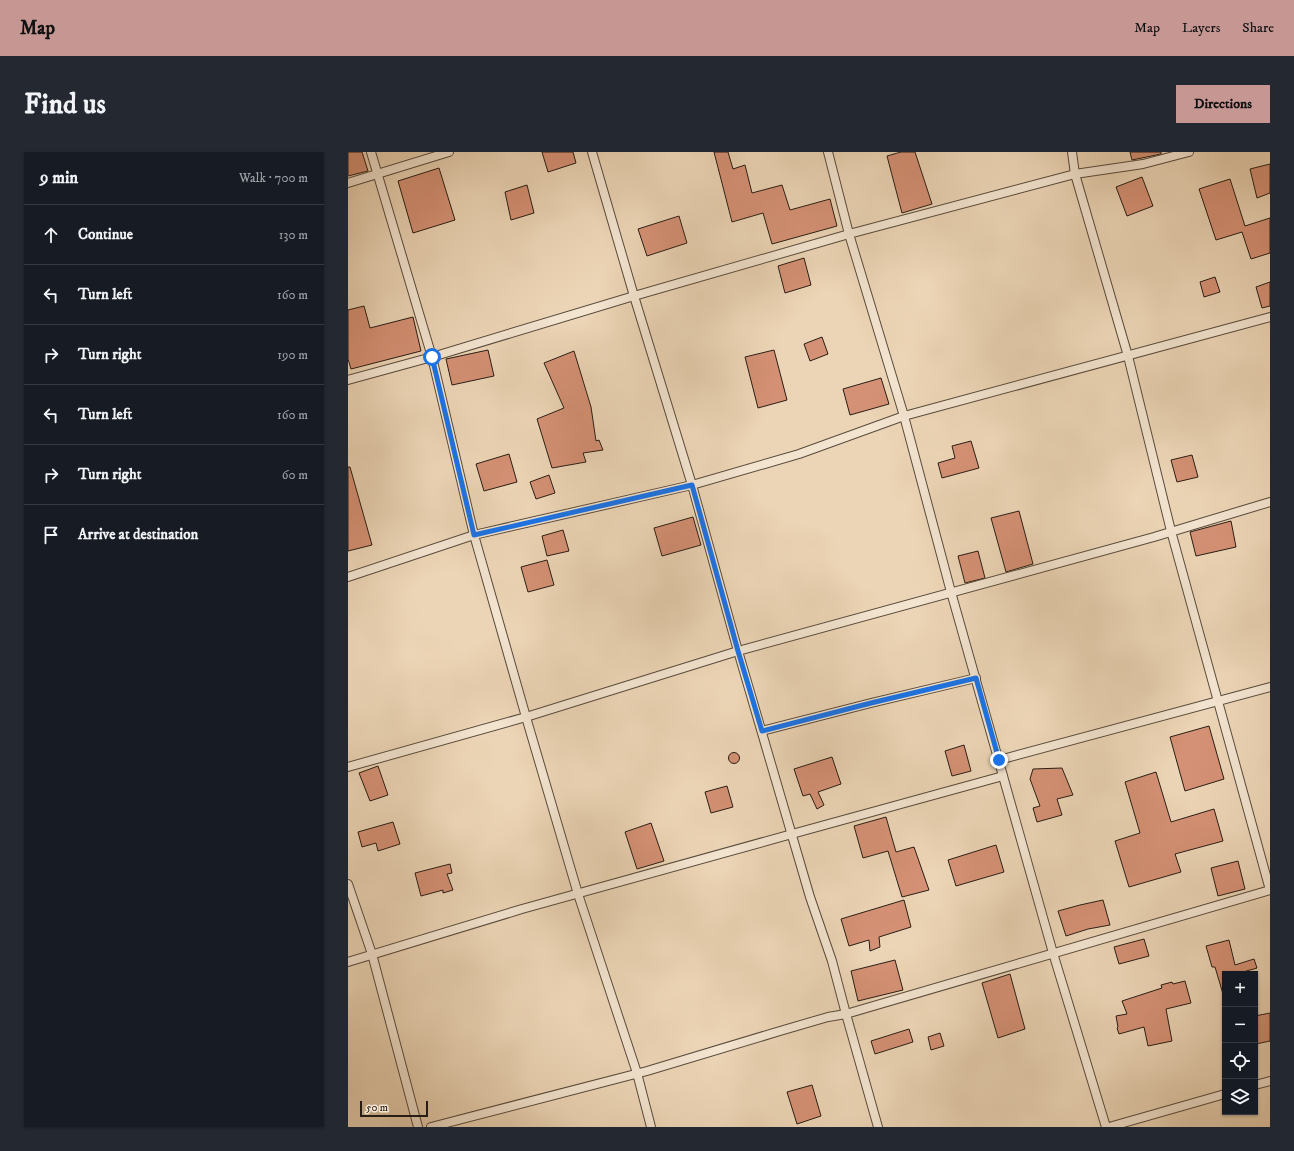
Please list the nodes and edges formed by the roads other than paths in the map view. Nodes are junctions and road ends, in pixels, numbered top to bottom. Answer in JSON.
{"nodes":[{"id":1,"x":371,"y":152,"type":"edge"},
{"id":2,"x":449,"y":152,"type":"edge"},
{"id":3,"x":592,"y":152,"type":"edge"},
{"id":4,"x":828,"y":152,"type":"edge"},
{"id":5,"x":1072,"y":152,"type":"edge"},
{"id":6,"x":1189,"y":152,"type":"edge"},
{"id":7,"x":1075,"y":174,"type":"junction"},
{"id":8,"x":378,"y":175,"type":"junction"},
{"id":9,"x":348,"y":183,"type":"edge"},
{"id":10,"x":849,"y":234,"type":"junction"},
{"id":11,"x":634,"y":296,"type":"junction"},
{"id":12,"x":1270,"y":317,"type":"edge"},
{"id":13,"x":1128,"y":356,"type":"junction"},
{"id":14,"x":432,"y":357,"type":"junction"},
{"id":15,"x":348,"y":380,"type":"edge"},
{"id":16,"x":904,"y":416,"type":"junction"},
{"id":17,"x":692,"y":485,"type":"junction"},
{"id":18,"x":1270,"y":502,"type":"edge"},
{"id":19,"x":1172,"y":531,"type":"junction"},
{"id":20,"x":474,"y":535,"type":"junction"},
{"id":21,"x":348,"y":577,"type":"edge"},
{"id":22,"x":951,"y":592,"type":"junction"},
{"id":23,"x":738,"y":651,"type":"junction"},
{"id":24,"x":976,"y":678,"type":"junction"},
{"id":25,"x":1270,"y":687,"type":"edge"},
{"id":26,"x":1218,"y":702,"type":"junction"},
{"id":27,"x":526,"y":717,"type":"junction"},
{"id":28,"x":762,"y":731,"type":"junction"},
{"id":29,"x":999,"y":760,"type":"junction"},
{"id":30,"x":348,"y":767,"type":"edge"},
{"id":31,"x":1003,"y":776,"type":"junction"},
{"id":32,"x":792,"y":834,"type":"junction"},
{"id":33,"x":348,"y":884,"type":"edge"},
{"id":34,"x":1270,"y":890,"type":"edge"},
{"id":35,"x":578,"y":894,"type":"junction"},
{"id":36,"x":1054,"y":953,"type":"junction"},
{"id":37,"x":372,"y":954,"type":"junction"},
{"id":38,"x":348,"y":962,"type":"edge"},
{"id":39,"x":846,"y":1014,"type":"junction"},
{"id":40,"x":637,"y":1073,"type":"junction"},
{"id":41,"x":1270,"y":1081,"type":"edge"},
{"id":42,"x":1258,"y":1084,"type":"edge"},
{"id":43,"x":1222,"y":1095,"type":"edge"},
{"id":44,"x":418,"y":1127,"type":"edge"},
{"id":45,"x":431,"y":1127,"type":"edge"},
{"id":46,"x":651,"y":1127,"type":"edge"},
{"id":47,"x":878,"y":1127,"type":"edge"},
{"id":48,"x":1106,"y":1127,"type":"edge"},
{"id":49,"x":1109,"y":1127,"type":"edge"}],
"edges":[{"from":1,"to":8,"type":"street"},
{"from":2,"to":8,"type":"street"},
{"from":3,"to":11,"type":"street"},
{"from":4,"to":10,"type":"street"},
{"from":5,"to":7,"type":"street"},
{"from":6,"to":7,"type":"street"},
{"from":7,"to":10,"type":"street"},
{"from":7,"to":13,"type":"street"},
{"from":8,"to":9,"type":"street"},
{"from":8,"to":14,"type":"street"},
{"from":10,"to":11,"type":"street"},
{"from":10,"to":16,"type":"street"},
{"from":11,"to":14,"type":"street"},
{"from":11,"to":17,"type":"street"},
{"from":12,"to":13,"type":"street"},
{"from":13,"to":16,"type":"street"},
{"from":13,"to":19,"type":"street"},
{"from":14,"to":15,"type":"street"},
{"from":14,"to":20,"type":"street"},
{"from":16,"to":17,"type":"street"},
{"from":16,"to":22,"type":"street"},
{"from":17,"to":20,"type":"street"},
{"from":17,"to":23,"type":"street"},
{"from":18,"to":19,"type":"street"},
{"from":19,"to":22,"type":"street"},
{"from":19,"to":26,"type":"street"},
{"from":20,"to":21,"type":"street"},
{"from":20,"to":27,"type":"street"},
{"from":22,"to":23,"type":"street"},
{"from":22,"to":24,"type":"street"},
{"from":23,"to":27,"type":"street"},
{"from":23,"to":28,"type":"street"},
{"from":24,"to":28,"type":"street"},
{"from":24,"to":29,"type":"street"},
{"from":25,"to":26,"type":"street"},
{"from":26,"to":29,"type":"street"},
{"from":26,"to":34,"type":"street"},
{"from":27,"to":30,"type":"street"},
{"from":27,"to":35,"type":"street"},
{"from":28,"to":32,"type":"street"},
{"from":29,"to":31,"type":"street"},
{"from":31,"to":32,"type":"street"},
{"from":31,"to":36,"type":"street"},
{"from":32,"to":35,"type":"street"},
{"from":32,"to":39,"type":"street"},
{"from":33,"to":37,"type":"street"},
{"from":34,"to":36,"type":"street"},
{"from":35,"to":37,"type":"street"},
{"from":35,"to":40,"type":"street"},
{"from":36,"to":39,"type":"street"},
{"from":36,"to":48,"type":"street"},
{"from":37,"to":38,"type":"street"},
{"from":37,"to":44,"type":"street"},
{"from":39,"to":40,"type":"street"},
{"from":39,"to":47,"type":"street"},
{"from":40,"to":45,"type":"street"},
{"from":40,"to":46,"type":"street"},
{"from":41,"to":42,"type":"street"},
{"from":43,"to":49,"type":"street"}]}
